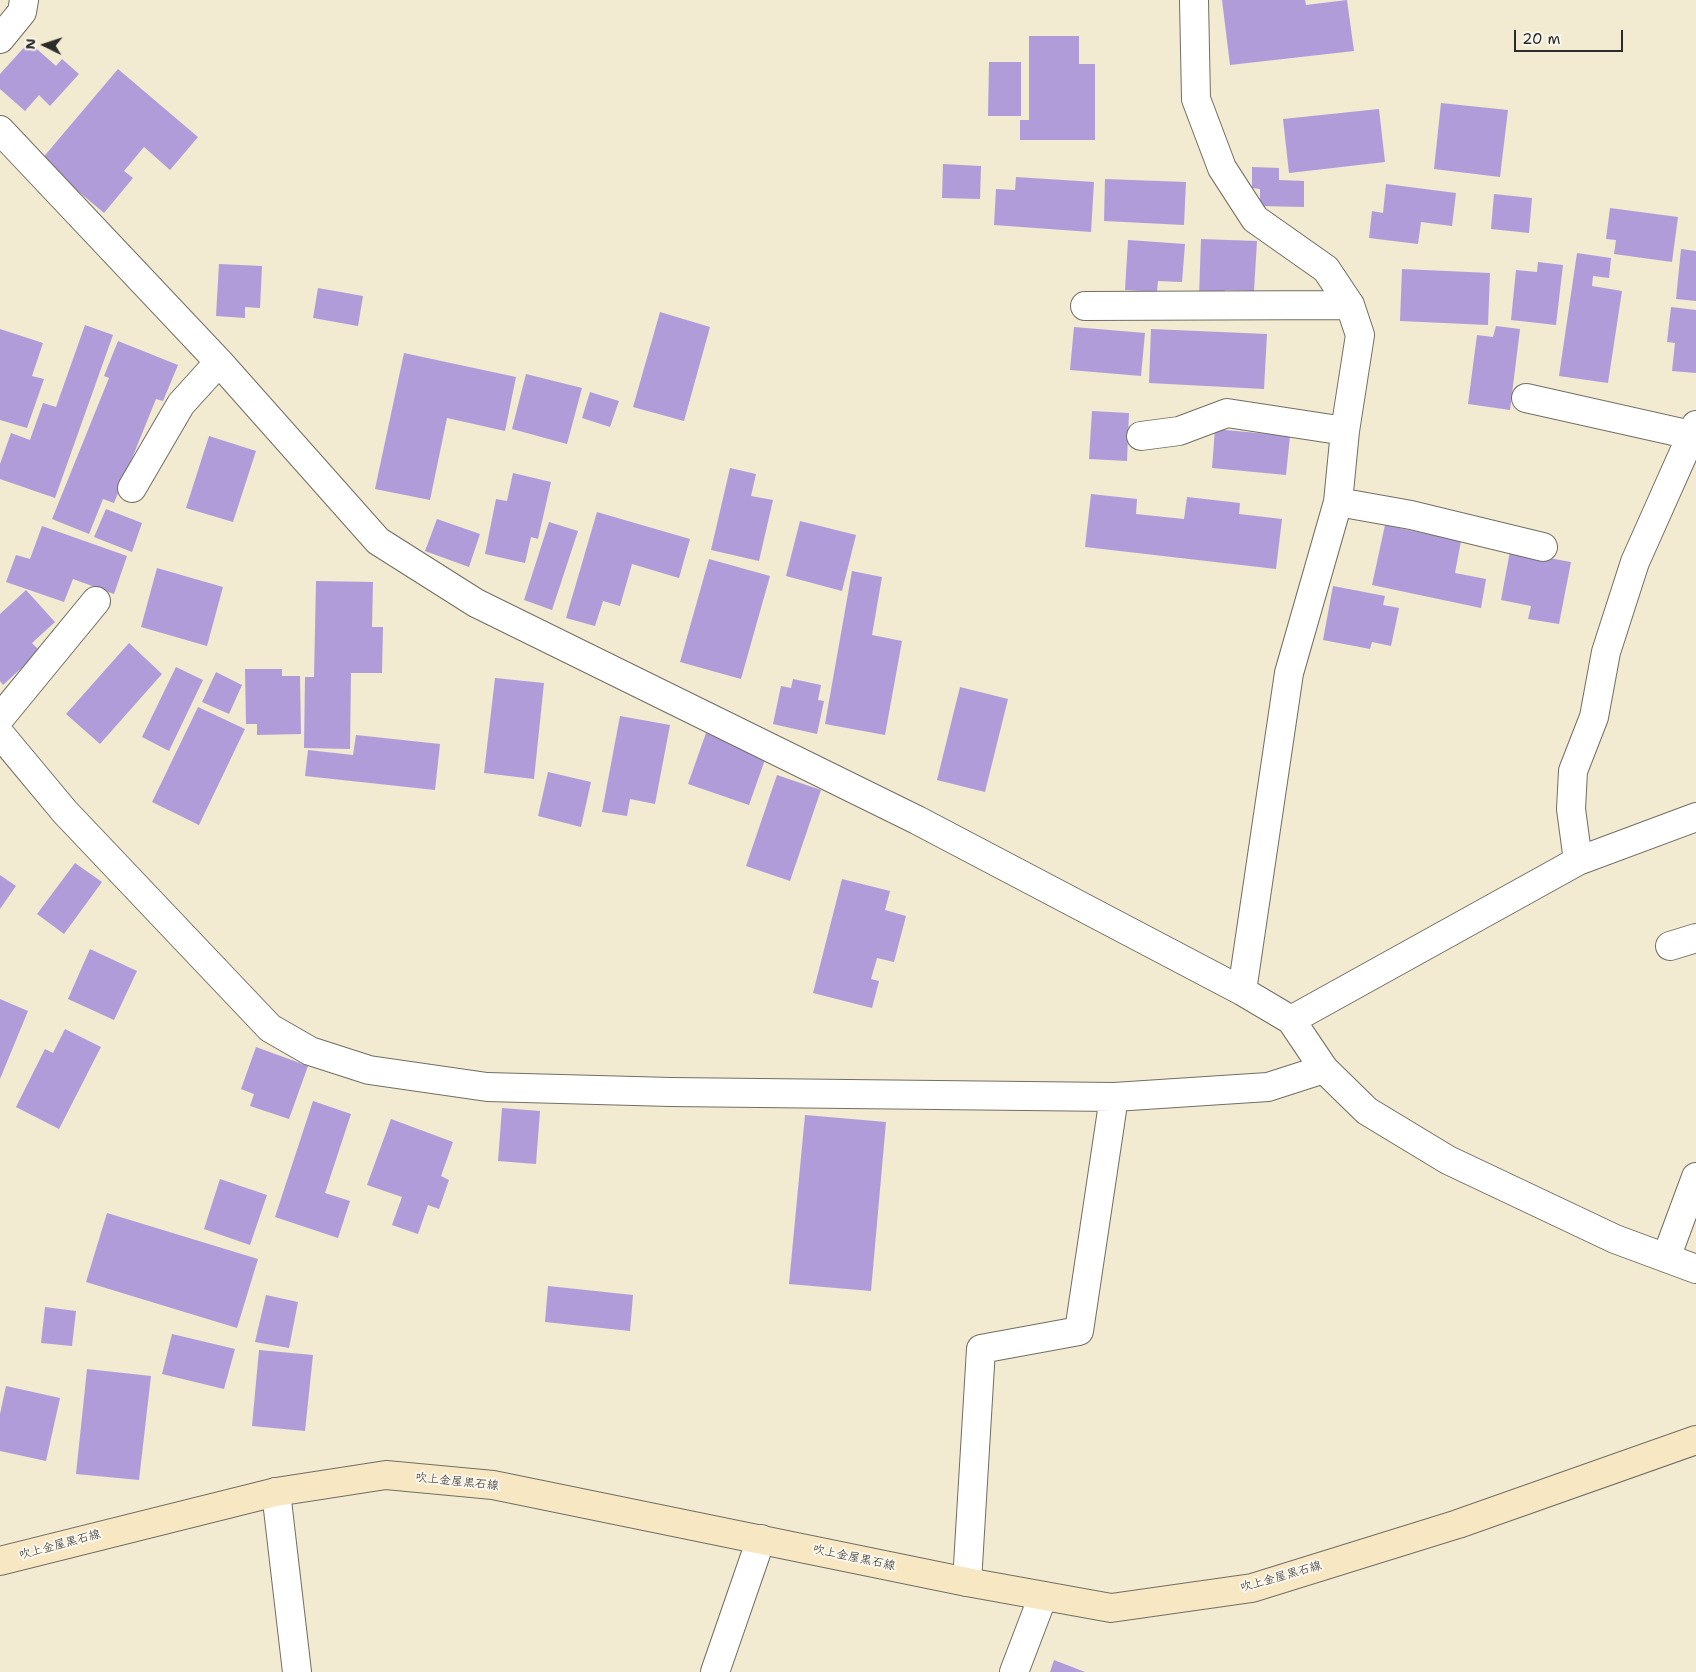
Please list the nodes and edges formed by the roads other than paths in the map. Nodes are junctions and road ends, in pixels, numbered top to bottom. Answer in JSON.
{"nodes":[{"id":1,"x":24,"y":0,"type":"edge"},
{"id":2,"x":1194,"y":0,"type":"edge"},
{"id":3,"x":0,"y":39,"type":"edge"},
{"id":4,"x":0,"y":130,"type":"edge"},
{"id":5,"x":1350,"y":305,"type":"junction"},
{"id":6,"x":1085,"y":306,"type":"dead end"},
{"id":7,"x":219,"y":362,"type":"junction"},
{"id":8,"x":1526,"y":398,"type":"dead end"},
{"id":9,"x":1345,"y":431,"type":"junction"},
{"id":10,"x":1694,"y":432,"type":"edge"},
{"id":11,"x":1141,"y":436,"type":"dead end"},
{"id":12,"x":132,"y":488,"type":"dead end"},
{"id":13,"x":1338,"y":502,"type":"junction"},
{"id":14,"x":1543,"y":547,"type":"dead end"},
{"id":15,"x":96,"y":601,"type":"dead end"},
{"id":16,"x":0,"y":718,"type":"edge"},
{"id":17,"x":0,"y":734,"type":"edge"},
{"id":18,"x":1696,"y":817,"type":"edge"},
{"id":19,"x":1578,"y":862,"type":"junction"},
{"id":20,"x":1696,"y":938,"type":"edge"},
{"id":21,"x":1670,"y":946,"type":"dead end"},
{"id":22,"x":1242,"y":991,"type":"junction"},
{"id":23,"x":1291,"y":1020,"type":"junction"},
{"id":24,"x":1324,"y":1070,"type":"junction"},
{"id":25,"x":1114,"y":1097,"type":"junction"},
{"id":26,"x":1696,"y":1176,"type":"edge"},
{"id":27,"x":1666,"y":1258,"type":"junction"},
{"id":28,"x":1696,"y":1269,"type":"edge"},
{"id":29,"x":1696,"y":1440,"type":"edge"},
{"id":30,"x":276,"y":1492,"type":"junction"},
{"id":31,"x":761,"y":1538,"type":"junction"},
{"id":32,"x":0,"y":1561,"type":"edge"},
{"id":33,"x":967,"y":1582,"type":"junction"},
{"id":34,"x":1042,"y":1596,"type":"junction"},
{"id":35,"x":297,"y":1672,"type":"edge"},
{"id":36,"x":715,"y":1672,"type":"edge"},
{"id":37,"x":1014,"y":1672,"type":"edge"}],
"edges":[{"from":1,"to":3,"type":"street"},
{"from":2,"to":5,"type":"street"},
{"from":4,"to":7,"type":"street"},
{"from":5,"to":6,"type":"street"},
{"from":5,"to":9,"type":"street"},
{"from":7,"to":12,"type":"street"},
{"from":7,"to":22,"type":"street"},
{"from":8,"to":10,"type":"street"},
{"from":9,"to":11,"type":"street"},
{"from":9,"to":13,"type":"street"},
{"from":10,"to":19,"type":"street"},
{"from":13,"to":14,"type":"street"},
{"from":13,"to":22,"type":"street"},
{"from":15,"to":16,"type":"street"},
{"from":17,"to":25,"type":"street"},
{"from":18,"to":19,"type":"street"},
{"from":19,"to":23,"type":"street"},
{"from":20,"to":21,"type":"street"},
{"from":22,"to":23,"type":"street"},
{"from":23,"to":24,"type":"street"},
{"from":24,"to":25,"type":"street"},
{"from":24,"to":27,"type":"street"},
{"from":25,"to":33,"type":"street"},
{"from":26,"to":27,"type":"street"},
{"from":27,"to":28,"type":"street"},
{"from":29,"to":34,"type":"main road","name":"吹上金屋黒石線"},
{"from":30,"to":31,"type":"main road","name":"吹上金屋黒石線"},
{"from":30,"to":32,"type":"main road","name":"吹上金屋黒石線"},
{"from":30,"to":35,"type":"street"},
{"from":31,"to":33,"type":"main road","name":"吹上金屋黒石線"},
{"from":31,"to":36,"type":"street"},
{"from":33,"to":34,"type":"main road","name":"吹上金屋黒石線"},
{"from":34,"to":37,"type":"street"}]}
